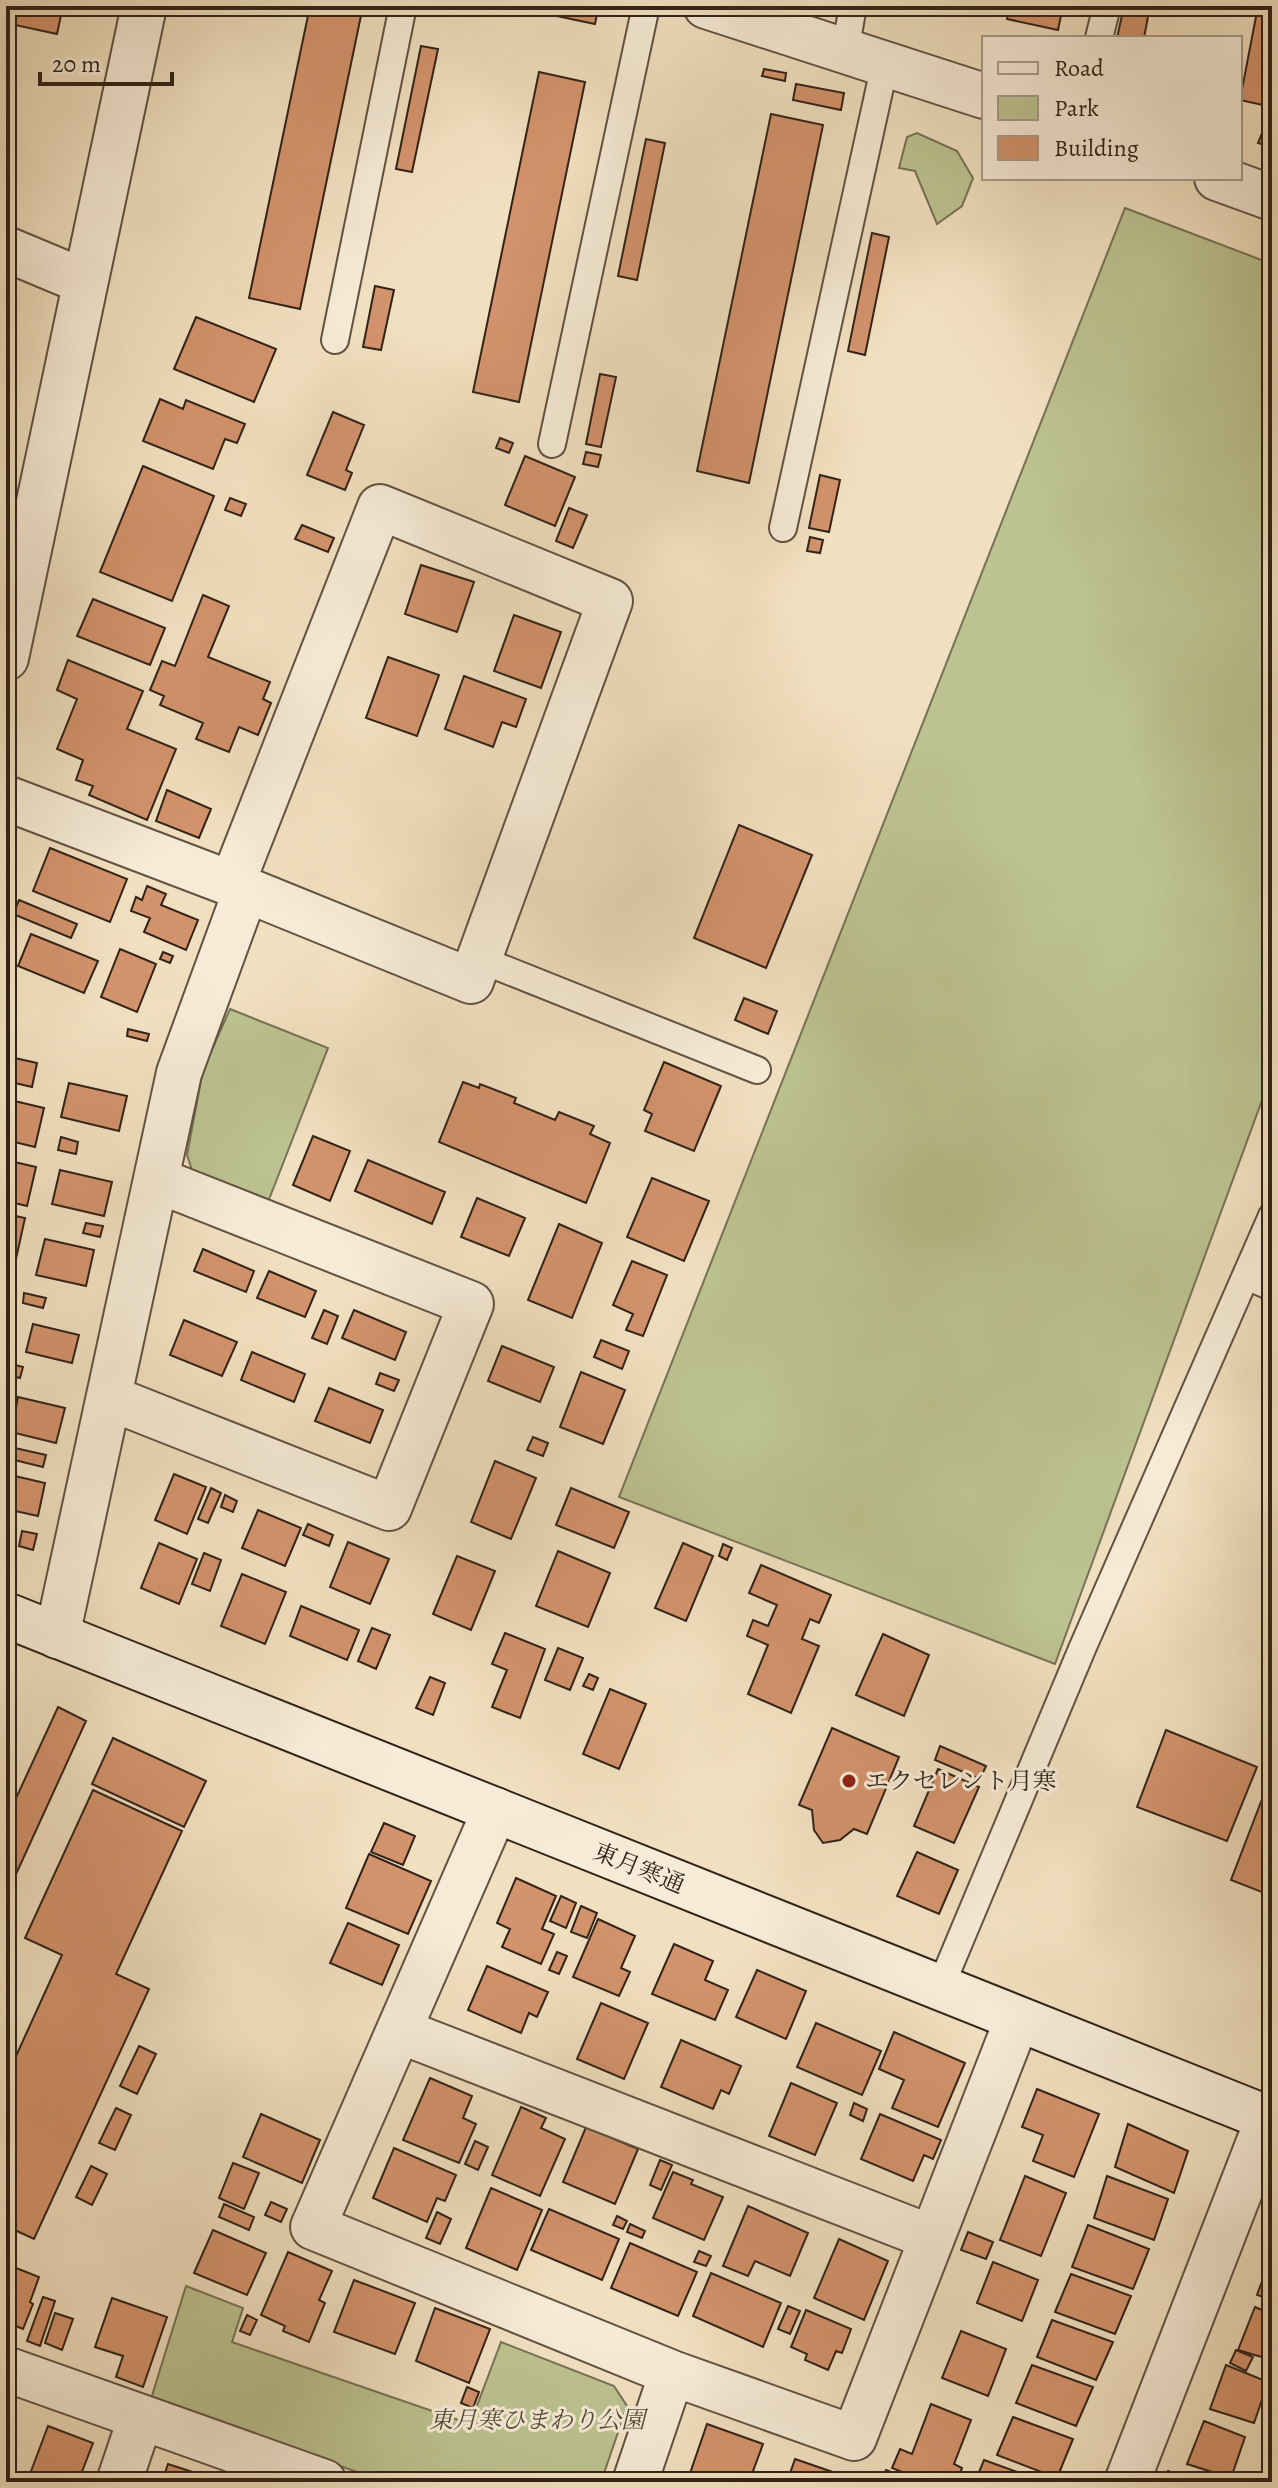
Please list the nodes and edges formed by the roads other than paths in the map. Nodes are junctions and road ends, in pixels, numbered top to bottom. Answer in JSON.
{"nodes":[{"id":1,"x":144,"y":6,"type":"edge"},
{"id":2,"x":403,"y":6,"type":"edge"},
{"id":3,"x":646,"y":6,"type":"edge"},
{"id":4,"x":706,"y":6,"type":"edge"},
{"id":5,"x":853,"y":6,"type":"edge"},
{"id":6,"x":1107,"y":6,"type":"edge"},
{"id":7,"x":1100,"y":36,"type":"edge"},
{"id":8,"x":865,"y":58,"type":"junction"},
{"id":9,"x":982,"y":95,"type":"edge"},
{"id":10,"x":1222,"y":180,"type":"edge"},
{"id":11,"x":1272,"y":198,"type":"edge"},
{"id":12,"x":6,"y":249,"type":"edge"},
{"id":13,"x":85,"y":282,"type":"junction"},
{"id":14,"x":335,"y":340,"type":"dead end"},
{"id":15,"x":552,"y":444,"type":"dead end"},
{"id":16,"x":783,"y":528,"type":"dead end"},
{"id":17,"x":6,"y":658,"type":"edge"},
{"id":18,"x":6,"y":798,"type":"edge"},
{"id":19,"x":239,"y":887,"type":"junction"},
{"id":20,"x":479,"y":959,"type":"junction"},
{"id":21,"x":757,"y":1070,"type":"dead end"},
{"id":22,"x":157,"y":1180,"type":"junction"},
{"id":23,"x":1272,"y":1216,"type":"edge"},
{"id":24,"x":1246,"y":1276,"type":"junction"},
{"id":25,"x":1272,"y":1287,"type":"edge"},
{"id":26,"x":110,"y":1398,"type":"junction"},
{"id":27,"x":6,"y":1615,"type":"edge"},
{"id":28,"x":57,"y":1636,"type":"junction"},
{"id":29,"x":495,"y":1810,"type":"junction"},
{"id":30,"x":940,"y":1988,"type":"junction"},
{"id":31,"x":1017,"y":2020,"type":"junction"},
{"id":32,"x":400,"y":2031,"type":"junction"},
{"id":33,"x":1270,"y":2119,"type":"edge"},
{"id":34,"x":930,"y":2237,"type":"junction"},
{"id":35,"x":6,"y":2369,"type":"edge"},
{"id":36,"x":672,"y":2373,"type":"junction"},
{"id":37,"x":141,"y":2417,"type":"junction"},
{"id":38,"x":119,"y":2482,"type":"edge"},
{"id":39,"x":324,"y":2482,"type":"edge"},
{"id":40,"x":635,"y":2482,"type":"edge"},
{"id":41,"x":1127,"y":2482,"type":"edge"}],
"edges":[{"from":1,"to":13,"type":"street"},
{"from":2,"to":14,"type":"lane"},
{"from":3,"to":15,"type":"lane"},
{"from":4,"to":8,"type":"street"},
{"from":5,"to":8,"type":"lane"},
{"from":6,"to":7,"type":"lane"},
{"from":8,"to":9,"type":"street"},
{"from":8,"to":16,"type":"lane"},
{"from":10,"to":11,"type":"street"},
{"from":12,"to":13,"type":"street"},
{"from":13,"to":17,"type":"street"},
{"from":18,"to":19,"type":"street"},
{"from":19,"to":20,"type":"street"},
{"from":19,"to":20,"type":"street"},
{"from":19,"to":22,"type":"street"},
{"from":20,"to":21,"type":"lane"},
{"from":22,"to":26,"type":"street"},
{"from":22,"to":26,"type":"street"},
{"from":23,"to":24,"type":"lane"},
{"from":24,"to":25,"type":"lane"},
{"from":24,"to":30,"type":"lane"},
{"from":26,"to":28,"type":"street"},
{"from":27,"to":28,"type":"street","name":"東月寒通"},
{"from":28,"to":29,"type":"street","name":"東月寒通"},
{"from":29,"to":30,"type":"street","name":"東月寒通"},
{"from":29,"to":32,"type":"street"},
{"from":30,"to":31,"type":"street","name":"東月寒通"},
{"from":31,"to":33,"type":"street","name":"東月寒通"},
{"from":31,"to":34,"type":"street"},
{"from":32,"to":34,"type":"street"},
{"from":32,"to":36,"type":"street"},
{"from":33,"to":41,"type":"street"},
{"from":34,"to":36,"type":"street"},
{"from":35,"to":37,"type":"street"},
{"from":36,"to":40,"type":"street"},
{"from":37,"to":38,"type":"street"},
{"from":37,"to":39,"type":"street"}]}
